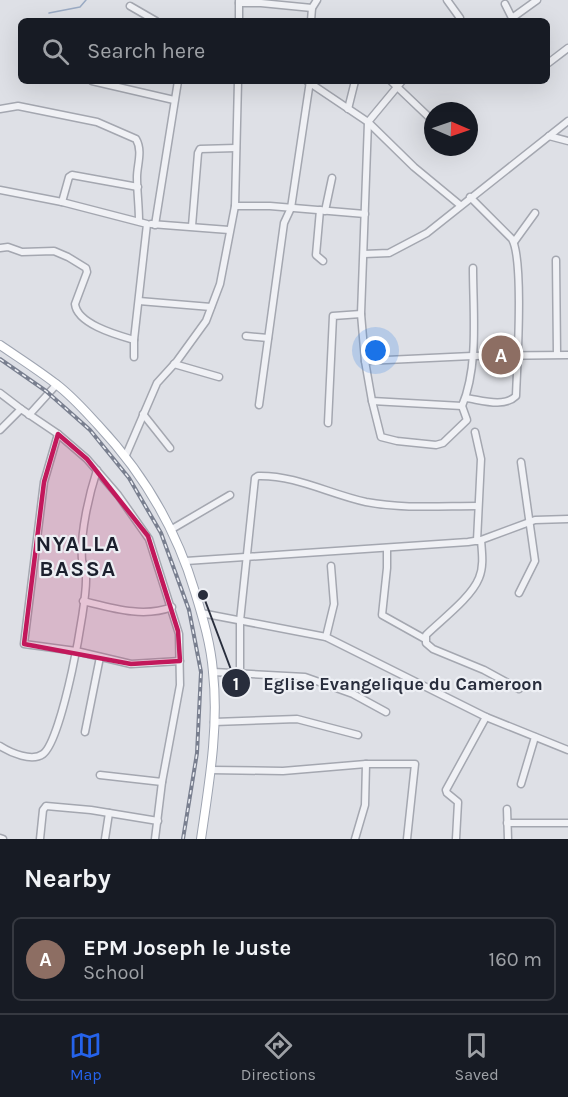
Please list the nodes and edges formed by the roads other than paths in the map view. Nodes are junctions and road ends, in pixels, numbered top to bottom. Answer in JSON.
{"nodes":[{"id":1,"x":317,"y":0,"type":"edge"},
{"id":2,"x":447,"y":0,"type":"edge"},
{"id":3,"x":537,"y":0,"type":"edge"},
{"id":4,"x":239,"y":2,"type":"edge"},
{"id":5,"x":505,"y":4,"type":"dead end"},
{"id":6,"x":130,"y":6,"type":"dead end"},
{"id":7,"x":312,"y":8,"type":"junction"},
{"id":8,"x":151,"y":18,"type":"edge"},
{"id":9,"x":239,"y":18,"type":"edge"},
{"id":10,"x":311,"y":18,"type":"edge"},
{"id":11,"x":460,"y":18,"type":"edge"},
{"id":12,"x":568,"y":48,"type":"edge"},
{"id":13,"x":550,"y":62,"type":"edge"},
{"id":14,"x":107,"y":84,"type":"edge"},
{"id":15,"x":177,"y":84,"type":"edge"},
{"id":16,"x":238,"y":84,"type":"edge"},
{"id":17,"x":309,"y":84,"type":"edge"},
{"id":18,"x":312,"y":84,"type":"edge"},
{"id":19,"x":354,"y":84,"type":"edge"},
{"id":20,"x":400,"y":84,"type":"edge"},
{"id":21,"x":174,"y":100,"type":"junction"},
{"id":22,"x":0,"y":109,"type":"edge"},
{"id":23,"x":348,"y":109,"type":"junction"},
{"id":24,"x":424,"y":111,"type":"edge"},
{"id":25,"x":568,"y":121,"type":"edge"},
{"id":26,"x":368,"y":122,"type":"junction"},
{"id":27,"x":549,"y":136,"type":"junction"},
{"id":28,"x":568,"y":141,"type":"edge"},
{"id":29,"x":236,"y":148,"type":"junction"},
{"id":30,"x":332,"y":178,"type":"dead end"},
{"id":31,"x":138,"y":188,"type":"junction"},
{"id":32,"x":0,"y":190,"type":"edge"},
{"id":33,"x":470,"y":197,"type":"junction"},
{"id":34,"x":62,"y":202,"type":"junction"},
{"id":35,"x":460,"y":205,"type":"junction"},
{"id":36,"x":234,"y":206,"type":"junction"},
{"id":37,"x":291,"y":208,"type":"junction"},
{"id":38,"x":322,"y":210,"type":"junction"},
{"id":39,"x":535,"y":213,"type":"dead end"},
{"id":40,"x":365,"y":214,"type":"junction"},
{"id":41,"x":139,"y":221,"type":"junction"},
{"id":42,"x":147,"y":224,"type":"junction"},
{"id":43,"x":155,"y":225,"type":"junction"},
{"id":44,"x":192,"y":226,"type":"junction"},
{"id":45,"x":230,"y":230,"type":"junction"},
{"id":46,"x":514,"y":242,"type":"junction"},
{"id":47,"x":0,"y":248,"type":"edge"},
{"id":48,"x":364,"y":254,"type":"junction"},
{"id":49,"x":556,"y":260,"type":"dead end"},
{"id":50,"x":323,"y":261,"type":"dead end"},
{"id":51,"x":473,"y":268,"type":"dead end"},
{"id":52,"x":139,"y":301,"type":"junction"},
{"id":53,"x":210,"y":308,"type":"junction"},
{"id":54,"x":361,"y":314,"type":"junction"},
{"id":55,"x":246,"y":336,"type":"dead end"},
{"id":56,"x":268,"y":338,"type":"junction"},
{"id":57,"x":134,"y":340,"type":"junction"},
{"id":58,"x":0,"y":345,"type":"edge"},
{"id":59,"x":556,"y":354,"type":"junction"},
{"id":60,"x":517,"y":355,"type":"junction"},
{"id":61,"x":568,"y":355,"type":"edge"},
{"id":62,"x":472,"y":356,"type":"junction"},
{"id":63,"x":134,"y":357,"type":"dead end"},
{"id":64,"x":366,"y":361,"type":"junction"},
{"id":65,"x":174,"y":364,"type":"junction"},
{"id":66,"x":219,"y":377,"type":"dead end"},
{"id":67,"x":57,"y":384,"type":"junction"},
{"id":68,"x":0,"y":393,"type":"edge"},
{"id":69,"x":466,"y":398,"type":"junction"},
{"id":70,"x":372,"y":401,"type":"junction"},
{"id":71,"x":259,"y":405,"type":"dead end"},
{"id":72,"x":462,"y":406,"type":"junction"},
{"id":73,"x":21,"y":409,"type":"junction"},
{"id":74,"x":143,"y":414,"type":"junction"},
{"id":75,"x":29,"y":415,"type":"junction"},
{"id":76,"x":328,"y":423,"type":"dead end"},
{"id":77,"x":0,"y":430,"type":"edge"},
{"id":78,"x":475,"y":432,"type":"dead end"},
{"id":79,"x":58,"y":434,"type":"junction"},
{"id":80,"x":170,"y":448,"type":"dead end"},
{"id":81,"x":126,"y":455,"type":"junction"},
{"id":82,"x":521,"y":462,"type":"dead end"},
{"id":83,"x":97,"y":470,"type":"junction"},
{"id":84,"x":230,"y":495,"type":"dead end"},
{"id":85,"x":478,"y":506,"type":"junction"},
{"id":86,"x":568,"y":519,"type":"edge"},
{"id":87,"x":529,"y":522,"type":"junction"},
{"id":88,"x":172,"y":529,"type":"junction"},
{"id":89,"x":479,"y":541,"type":"junction"},
{"id":90,"x":387,"y":548,"type":"junction"},
{"id":91,"x":246,"y":557,"type":"junction"},
{"id":92,"x":186,"y":561,"type":"junction"},
{"id":93,"x":331,"y":567,"type":"dead end"},
{"id":94,"x":519,"y":593,"type":"dead end"},
{"id":95,"x":83,"y":601,"type":"junction"},
{"id":96,"x":172,"y":607,"type":"junction"},
{"id":97,"x":201,"y":613,"type":"junction"},
{"id":98,"x":240,"y":621,"type":"junction"},
{"id":99,"x":326,"y":637,"type":"junction"},
{"id":100,"x":425,"y":639,"type":"junction"},
{"id":101,"x":76,"y":651,"type":"junction"},
{"id":102,"x":100,"y":657,"type":"junction"},
{"id":103,"x":180,"y":661,"type":"junction"},
{"id":104,"x":213,"y":672,"type":"junction"},
{"id":105,"x":240,"y":673,"type":"junction"},
{"id":106,"x":519,"y":689,"type":"dead end"},
{"id":107,"x":387,"y":712,"type":"dead end"},
{"id":108,"x":486,"y":717,"type":"junction"},
{"id":109,"x":214,"y":722,"type":"junction"},
{"id":110,"x":85,"y":732,"type":"dead end"},
{"id":111,"x":358,"y":735,"type":"dead end"},
{"id":112,"x":534,"y":737,"type":"junction"},
{"id":113,"x":0,"y":747,"type":"edge"},
{"id":114,"x":568,"y":750,"type":"edge"},
{"id":115,"x":366,"y":764,"type":"junction"},
{"id":116,"x":211,"y":770,"type":"junction"},
{"id":117,"x":100,"y":775,"type":"dead end"},
{"id":118,"x":162,"y":782,"type":"junction"},
{"id":119,"x":521,"y":784,"type":"dead end"},
{"id":120,"x":507,"y":809,"type":"dead end"},
{"id":121,"x":109,"y":813,"type":"junction"},
{"id":122,"x":158,"y":821,"type":"junction"},
{"id":123,"x":507,"y":823,"type":"junction"},
{"id":124,"x":568,"y":823,"type":"edge"},
{"id":125,"x":40,"y":839,"type":"edge"},
{"id":126,"x":105,"y":839,"type":"edge"},
{"id":127,"x":155,"y":839,"type":"edge"},
{"id":128,"x":201,"y":839,"type":"edge"},
{"id":129,"x":355,"y":839,"type":"edge"},
{"id":130,"x":407,"y":839,"type":"edge"},
{"id":131,"x":456,"y":839,"type":"edge"},
{"id":132,"x":508,"y":839,"type":"edge"}],
"edges":[{"from":1,"to":7,"type":"street"},
{"from":2,"to":11,"type":"street"},
{"from":3,"to":5,"type":"street"},
{"from":4,"to":7,"type":"street"},
{"from":4,"to":9,"type":"street"},
{"from":6,"to":8,"type":"street"},
{"from":7,"to":10,"type":"street"},
{"from":12,"to":13,"type":"street"},
{"from":14,"to":21,"type":"street"},
{"from":15,"to":21,"type":"street"},
{"from":16,"to":29,"type":"street"},
{"from":17,"to":37,"type":"street"},
{"from":18,"to":23,"type":"street"},
{"from":19,"to":23,"type":"street"},
{"from":20,"to":24,"type":"street"},
{"from":20,"to":26,"type":"street"},
{"from":21,"to":43,"type":"street"},
{"from":22,"to":31,"type":"street"},
{"from":23,"to":26,"type":"street"},
{"from":25,"to":27,"type":"street"},
{"from":26,"to":35,"type":"street"},
{"from":26,"to":40,"type":"street"},
{"from":27,"to":28,"type":"street"},
{"from":27,"to":33,"type":"street"},
{"from":29,"to":36,"type":"street"},
{"from":29,"to":44,"type":"street"},
{"from":30,"to":38,"type":"street"},
{"from":31,"to":34,"type":"street"},
{"from":31,"to":41,"type":"street"},
{"from":32,"to":34,"type":"street"},
{"from":33,"to":35,"type":"street"},
{"from":33,"to":46,"type":"street"},
{"from":34,"to":41,"type":"street"},
{"from":35,"to":48,"type":"street"},
{"from":36,"to":37,"type":"street"},
{"from":36,"to":45,"type":"street"},
{"from":37,"to":38,"type":"street"},
{"from":37,"to":56,"type":"street"},
{"from":38,"to":40,"type":"street"},
{"from":38,"to":50,"type":"street"},
{"from":39,"to":46,"type":"street"},
{"from":40,"to":48,"type":"street"},
{"from":41,"to":42,"type":"street"},
{"from":42,"to":43,"type":"street"},
{"from":42,"to":52,"type":"street"},
{"from":43,"to":44,"type":"street"},
{"from":44,"to":45,"type":"street"},
{"from":45,"to":53,"type":"street"},
{"from":46,"to":60,"type":"street"},
{"from":47,"to":57,"type":"street"},
{"from":48,"to":54,"type":"street"},
{"from":49,"to":59,"type":"street"},
{"from":51,"to":62,"type":"street"},
{"from":52,"to":53,"type":"street"},
{"from":52,"to":57,"type":"street"},
{"from":53,"to":65,"type":"street"},
{"from":54,"to":64,"type":"street"},
{"from":54,"to":76,"type":"street"},
{"from":55,"to":56,"type":"street"},
{"from":56,"to":71,"type":"street"},
{"from":57,"to":63,"type":"street"},
{"from":58,"to":67,"type":"main road"},
{"from":59,"to":60,"type":"street"},
{"from":59,"to":61,"type":"street"},
{"from":60,"to":62,"type":"street"},
{"from":60,"to":69,"type":"street"},
{"from":62,"to":64,"type":"street"},
{"from":62,"to":69,"type":"street"},
{"from":64,"to":70,"type":"street"},
{"from":65,"to":66,"type":"street"},
{"from":65,"to":74,"type":"street"},
{"from":67,"to":75,"type":"street"},
{"from":67,"to":81,"type":"main road"},
{"from":68,"to":73,"type":"street"},
{"from":69,"to":72,"type":"street"},
{"from":70,"to":72,"type":"street"},
{"from":70,"to":72,"type":"street"},
{"from":73,"to":75,"type":"street"},
{"from":73,"to":77,"type":"street"},
{"from":74,"to":80,"type":"street"},
{"from":74,"to":81,"type":"street"},
{"from":75,"to":79,"type":"street"},
{"from":78,"to":85,"type":"street"},
{"from":79,"to":83,"type":"street"},
{"from":79,"to":101,"type":"street"},
{"from":81,"to":88,"type":"main road"},
{"from":82,"to":87,"type":"street"},
{"from":83,"to":95,"type":"street"},
{"from":83,"to":96,"type":"street"},
{"from":84,"to":88,"type":"street"},
{"from":85,"to":89,"type":"street"},
{"from":85,"to":91,"type":"street"},
{"from":86,"to":87,"type":"street"},
{"from":87,"to":89,"type":"street"},
{"from":87,"to":94,"type":"street"},
{"from":88,"to":92,"type":"main road"},
{"from":89,"to":90,"type":"street"},
{"from":89,"to":100,"type":"street"},
{"from":90,"to":91,"type":"street"},
{"from":90,"to":100,"type":"street"},
{"from":91,"to":92,"type":"street"},
{"from":91,"to":98,"type":"street"},
{"from":92,"to":97,"type":"main road"},
{"from":93,"to":99,"type":"street"},
{"from":95,"to":96,"type":"street"},
{"from":95,"to":101,"type":"street"},
{"from":96,"to":103,"type":"street"},
{"from":97,"to":98,"type":"street"},
{"from":97,"to":104,"type":"main road"},
{"from":98,"to":99,"type":"street"},
{"from":98,"to":105,"type":"street"},
{"from":99,"to":108,"type":"street"},
{"from":100,"to":106,"type":"street"},
{"from":101,"to":102,"type":"street"},
{"from":101,"to":113,"type":"street"},
{"from":102,"to":103,"type":"street"},
{"from":102,"to":110,"type":"street"},
{"from":103,"to":118,"type":"street"},
{"from":104,"to":105,"type":"street"},
{"from":104,"to":109,"type":"main road"},
{"from":105,"to":107,"type":"street"},
{"from":108,"to":112,"type":"street"},
{"from":108,"to":131,"type":"street"},
{"from":109,"to":111,"type":"street"},
{"from":109,"to":116,"type":"main road"},
{"from":112,"to":114,"type":"street"},
{"from":112,"to":119,"type":"street"},
{"from":115,"to":116,"type":"street"},
{"from":115,"to":129,"type":"street"},
{"from":115,"to":130,"type":"street"},
{"from":116,"to":128,"type":"main road"},
{"from":117,"to":118,"type":"street"},
{"from":118,"to":122,"type":"street"},
{"from":120,"to":123,"type":"street"},
{"from":121,"to":122,"type":"street"},
{"from":121,"to":125,"type":"street"},
{"from":121,"to":126,"type":"street"},
{"from":122,"to":127,"type":"street"},
{"from":123,"to":124,"type":"street"},
{"from":123,"to":132,"type":"street"}]}
